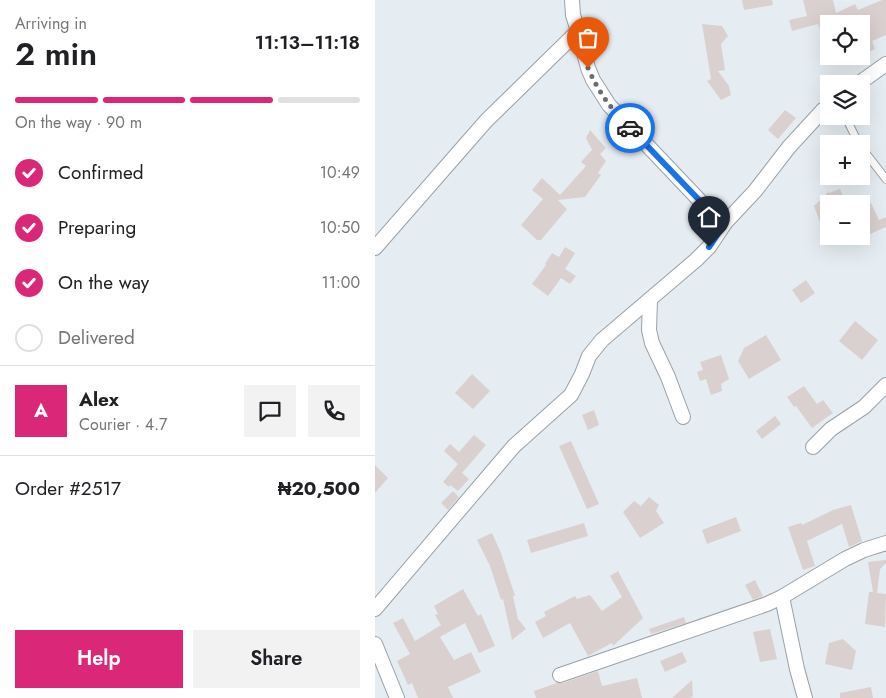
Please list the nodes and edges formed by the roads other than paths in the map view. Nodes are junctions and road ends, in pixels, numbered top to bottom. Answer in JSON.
{"nodes":[{"id":1,"x":572,"y":0,"type":"edge"},
{"id":2,"x":578,"y":31,"type":"junction"},
{"id":3,"x":886,"y":64,"type":"edge"},
{"id":4,"x":870,"y":75,"type":"edge"},
{"id":5,"x":820,"y":113,"type":"edge"},
{"id":6,"x":870,"y":158,"type":"edge"},
{"id":7,"x":886,"y":179,"type":"edge"},
{"id":8,"x":725,"y":223,"type":"junction"},
{"id":9,"x":375,"y":248,"type":"edge"},
{"id":10,"x":650,"y":300,"type":"junction"},
{"id":11,"x":886,"y":384,"type":"edge"},
{"id":12,"x":683,"y":417,"type":"dead end"},
{"id":13,"x":813,"y":447,"type":"dead end"},
{"id":14,"x":886,"y":543,"type":"edge"},
{"id":15,"x":782,"y":596,"type":"junction"},
{"id":16,"x":375,"y":609,"type":"edge"},
{"id":17,"x":375,"y":644,"type":"edge"},
{"id":18,"x":560,"y":676,"type":"dead end"},
{"id":19,"x":397,"y":698,"type":"edge"},
{"id":20,"x":805,"y":698,"type":"edge"}],
"edges":[{"from":1,"to":2,"type":"street"},
{"from":2,"to":8,"type":"street"},
{"from":2,"to":9,"type":"street"},
{"from":3,"to":4,"type":"street"},
{"from":5,"to":8,"type":"street"},
{"from":6,"to":7,"type":"lane"},
{"from":8,"to":10,"type":"street"},
{"from":10,"to":12,"type":"street"},
{"from":10,"to":16,"type":"street"},
{"from":11,"to":13,"type":"street"},
{"from":14,"to":15,"type":"street"},
{"from":15,"to":18,"type":"street"},
{"from":15,"to":20,"type":"street"},
{"from":17,"to":19,"type":"street"}]}
